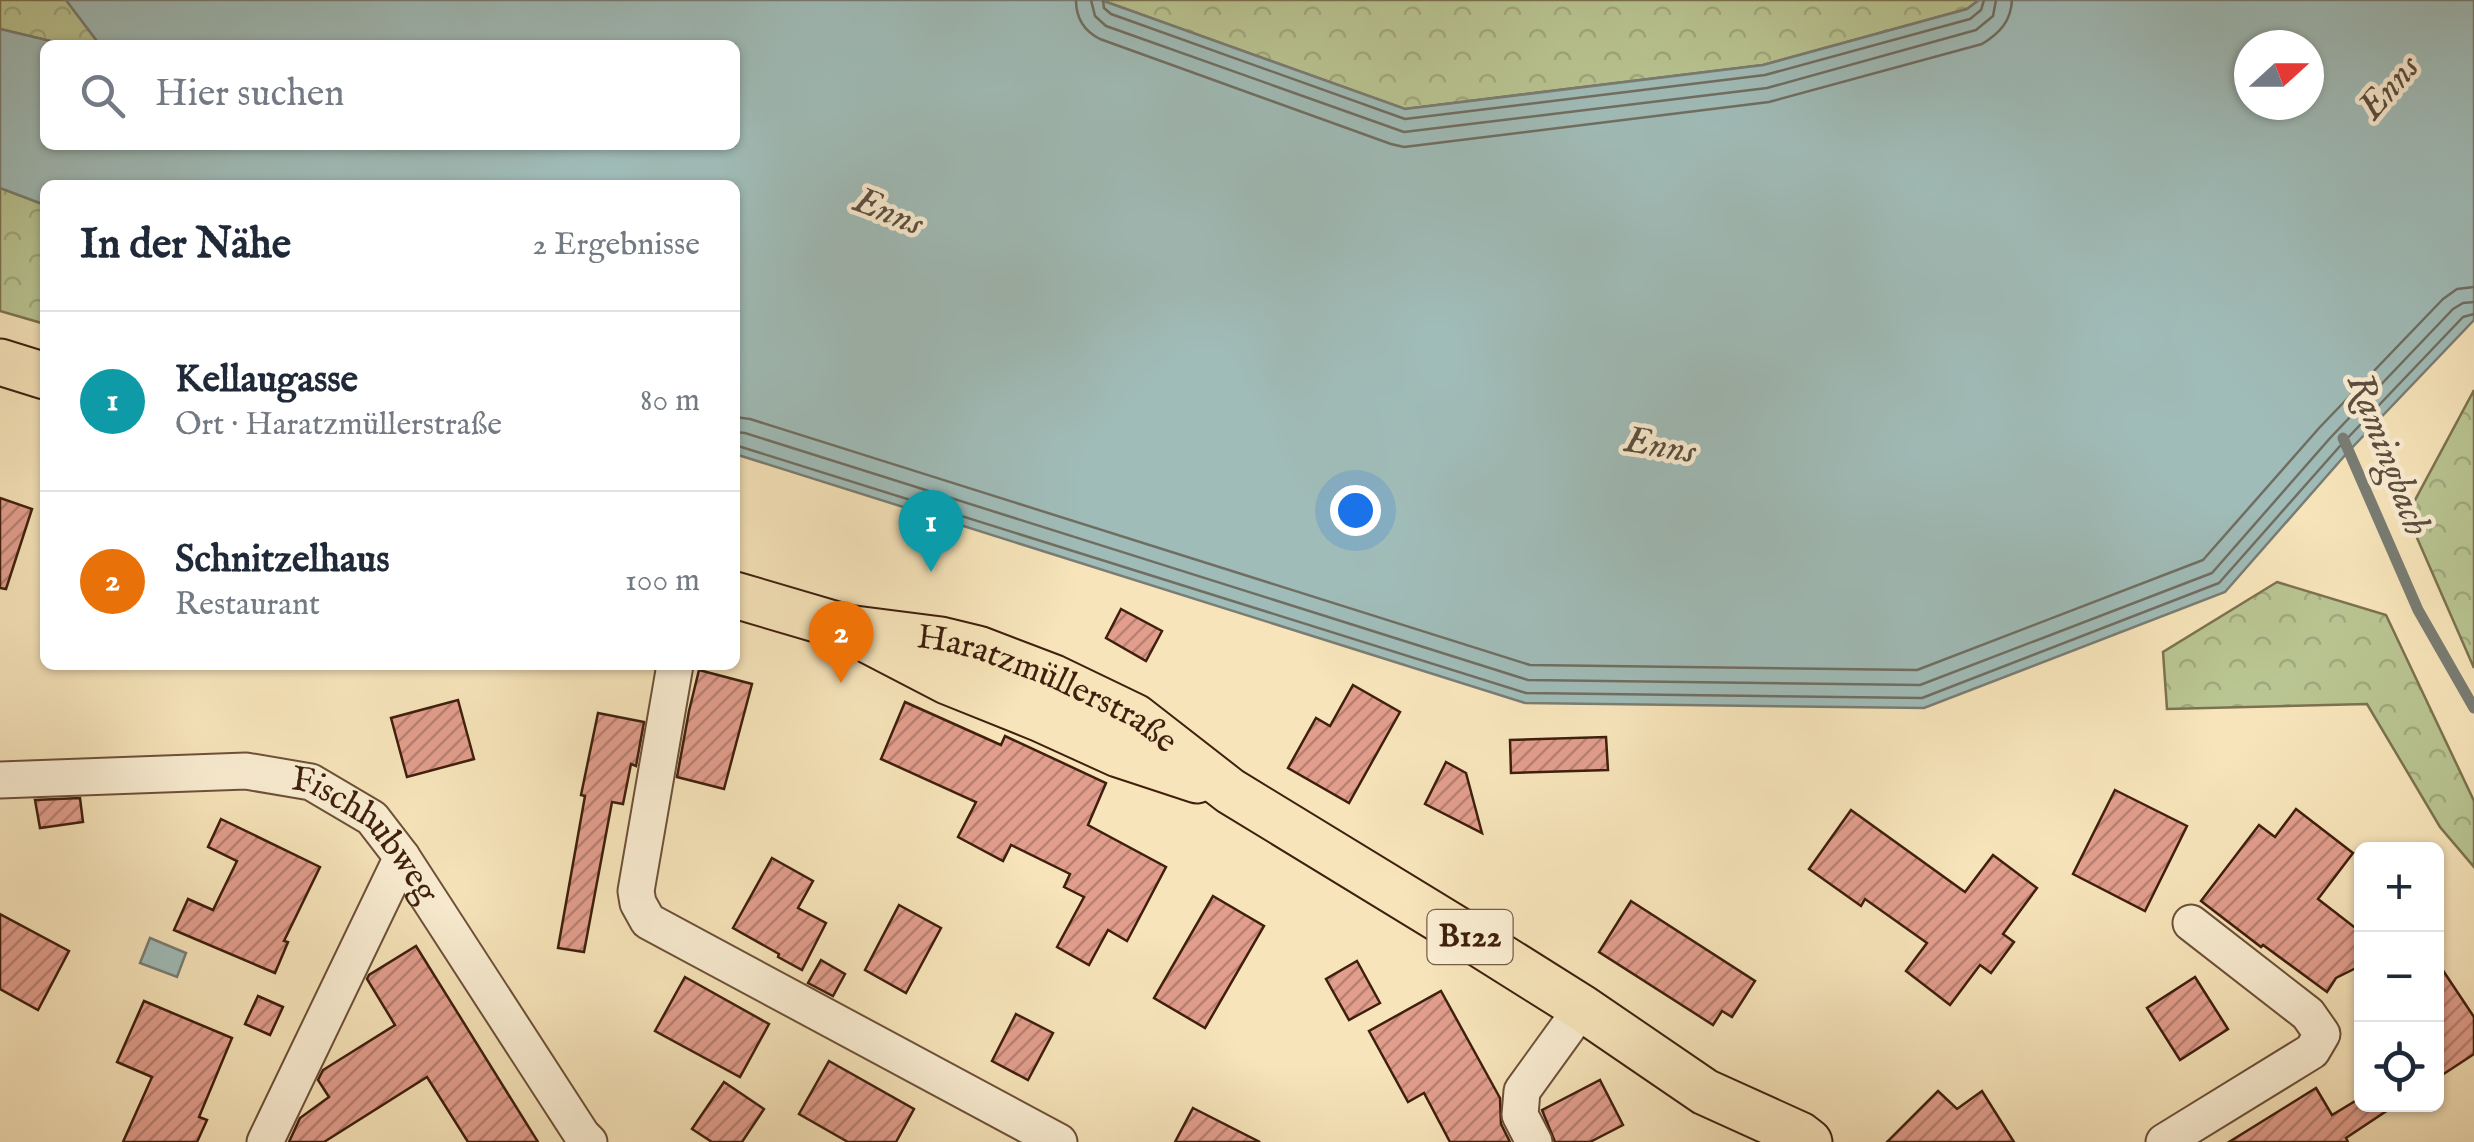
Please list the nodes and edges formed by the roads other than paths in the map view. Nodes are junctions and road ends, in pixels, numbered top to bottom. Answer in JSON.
{"nodes":[{"id":1,"x":0,"y":362,"type":"edge"},
{"id":2,"x":40,"y":374,"type":"edge"},
{"id":3,"x":740,"y":596,"type":"edge"},
{"id":4,"x":674,"y":670,"type":"edge"},
{"id":5,"x":0,"y":780,"type":"edge"},
{"id":6,"x":402,"y":857,"type":"junction"},
{"id":7,"x":2191,"y":923,"type":"dead end"},
{"id":8,"x":1582,"y":1008,"type":"junction"},
{"id":9,"x":1705,"y":1092,"type":"junction"},
{"id":10,"x":265,"y":1142,"type":"edge"},
{"id":11,"x":589,"y":1142,"type":"edge"},
{"id":12,"x":1059,"y":1142,"type":"edge"},
{"id":13,"x":1534,"y":1142,"type":"edge"},
{"id":14,"x":1748,"y":1142,"type":"edge"},
{"id":15,"x":1809,"y":1142,"type":"edge"},
{"id":16,"x":2164,"y":1142,"type":"edge"}],
"edges":[{"from":1,"to":2,"type":"main road"},
{"from":3,"to":8,"type":"main road","name":"Haratzmüllerstraße","number":"B122"},
{"from":4,"to":12,"type":"street"},
{"from":5,"to":6,"type":"street","name":"Fischhubweg"},
{"from":6,"to":10,"type":"street"},
{"from":6,"to":11,"type":"street","name":"Fischhubweg"},
{"from":7,"to":16,"type":"street"},
{"from":8,"to":9,"type":"main road","name":"Haratzmüllerstraße","number":"B122"},
{"from":8,"to":13,"type":"street"},
{"from":9,"to":14,"type":"main road","name":"Haratzmüllerstraße","number":"B122"},
{"from":9,"to":15,"type":"main road","name":"Haratzmüllerstraße","number":"B122"}]}
